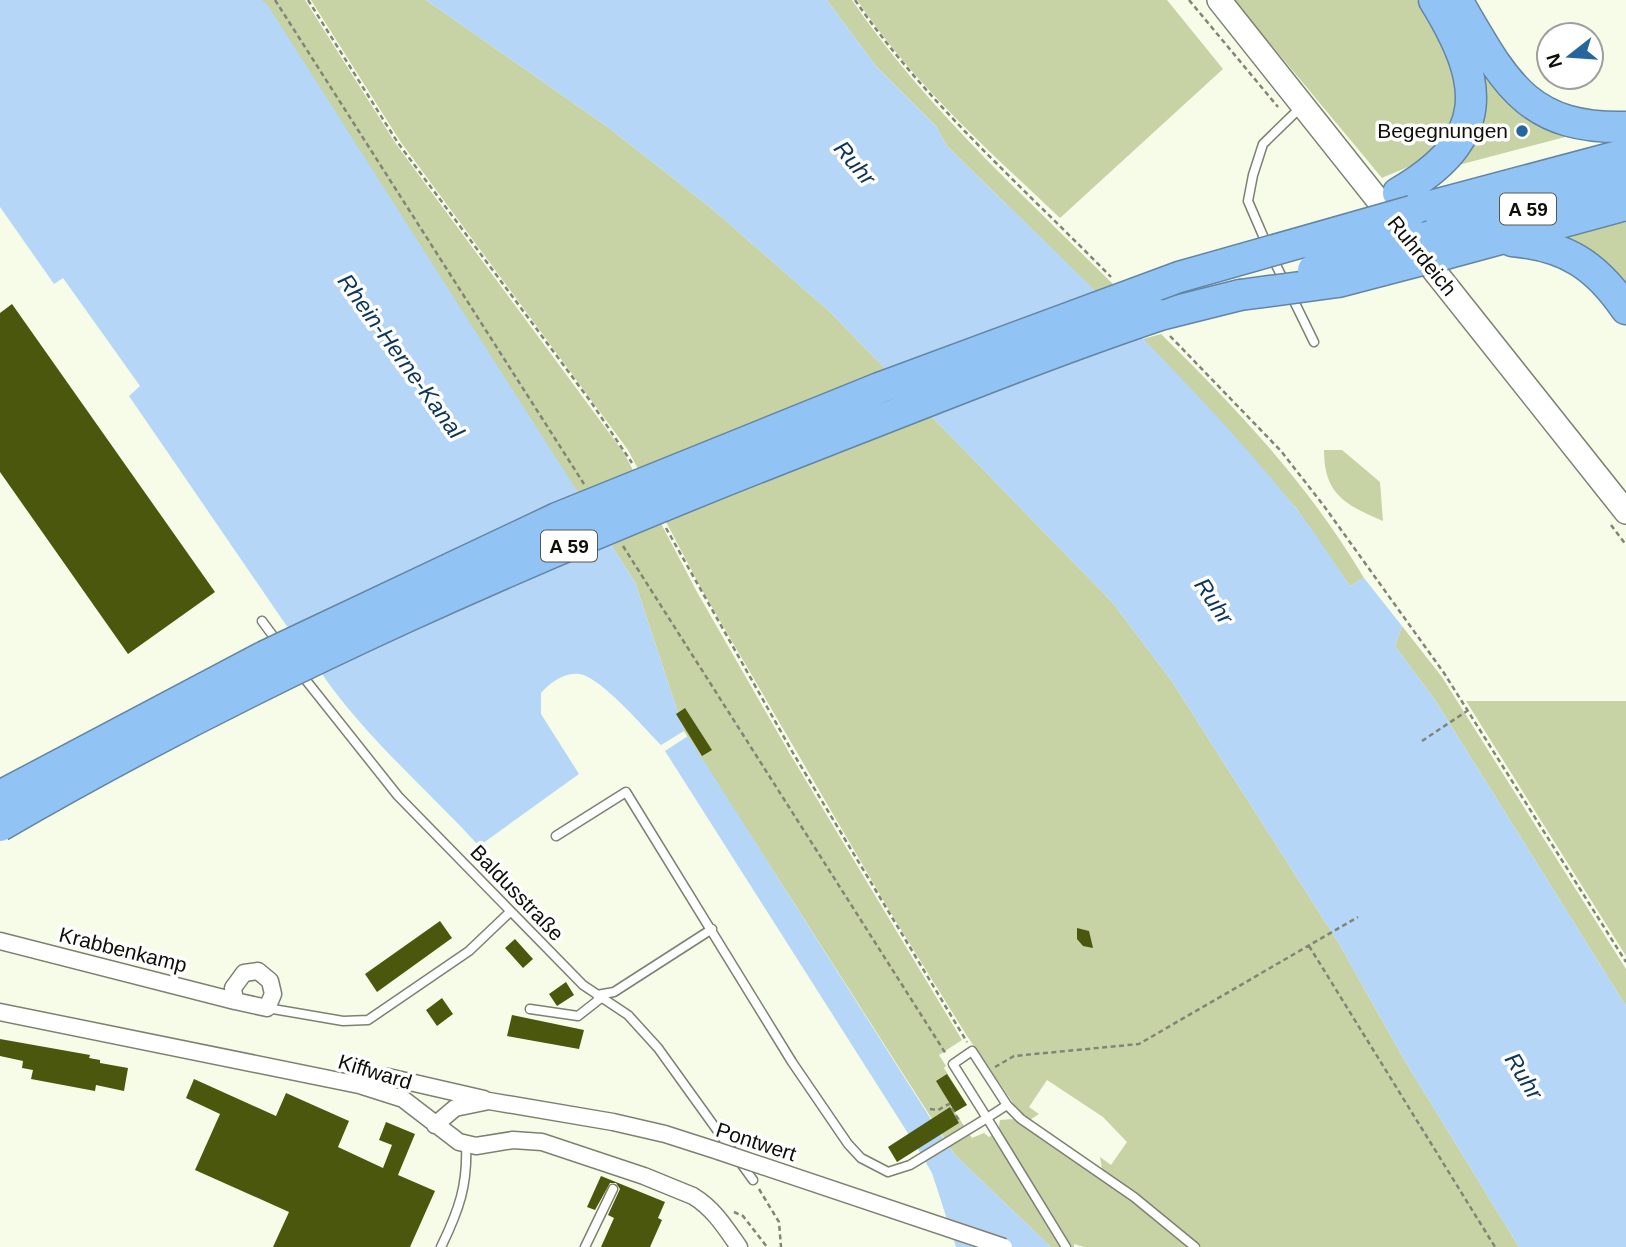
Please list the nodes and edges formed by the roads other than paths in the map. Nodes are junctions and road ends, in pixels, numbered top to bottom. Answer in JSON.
{"nodes":[{"id":1,"x":1219,"y":0,"type":"edge"},
{"id":2,"x":1434,"y":0,"type":"edge"},
{"id":3,"x":1457,"y":0,"type":"edge"},
{"id":4,"x":1295,"y":112,"type":"junction"},
{"id":5,"x":1626,"y":128,"type":"edge"},
{"id":6,"x":1626,"y":153,"type":"edge"},
{"id":7,"x":1626,"y":183,"type":"edge"},
{"id":8,"x":1484,"y":190,"type":"junction"},
{"id":9,"x":1405,"y":202,"type":"junction"},
{"id":10,"x":1626,"y":205,"type":"edge"},
{"id":11,"x":1501,"y":240,"type":"junction"},
{"id":12,"x":1438,"y":245,"type":"junction"},
{"id":13,"x":1626,"y":309,"type":"edge"},
{"id":14,"x":1314,"y":342,"type":"dead end"},
{"id":15,"x":1626,"y":512,"type":"edge"},
{"id":16,"x":262,"y":621,"type":"dead end"},
{"id":17,"x":285,"y":653,"type":"dead end"},
{"id":18,"x":293,"y":664,"type":"dead end"},
{"id":19,"x":0,"y":796,"type":"edge"},
{"id":20,"x":0,"y":825,"type":"edge"},
{"id":21,"x":556,"y":835,"type":"dead end"},
{"id":22,"x":510,"y":912,"type":"junction"},
{"id":23,"x":712,"y":929,"type":"junction"},
{"id":24,"x":0,"y":941,"type":"edge"},
{"id":25,"x":599,"y":997,"type":"junction"},
{"id":26,"x":235,"y":1001,"type":"junction"},
{"id":27,"x":267,"y":1008,"type":"junction"},
{"id":28,"x":530,"y":1009,"type":"dead end"},
{"id":29,"x":0,"y":1012,"type":"edge"},
{"id":30,"x":359,"y":1085,"type":"junction"},
{"id":31,"x":489,"y":1101,"type":"junction"},
{"id":32,"x":1007,"y":1105,"type":"junction"},
{"id":33,"x":987,"y":1118,"type":"junction"},
{"id":34,"x":435,"y":1125,"type":"junction"},
{"id":35,"x":466,"y":1143,"type":"junction"},
{"id":36,"x":753,"y":1180,"type":"road end"},
{"id":37,"x":614,"y":1189,"type":"dead end"},
{"id":38,"x":440,"y":1247,"type":"edge"},
{"id":39,"x":585,"y":1247,"type":"edge"},
{"id":40,"x":739,"y":1247,"type":"edge"},
{"id":41,"x":1004,"y":1247,"type":"edge"},
{"id":42,"x":1066,"y":1247,"type":"edge"},
{"id":43,"x":1195,"y":1247,"type":"edge"}],
"edges":[{"from":1,"to":4,"type":"main road","name":"Ruhrdeich"},
{"from":2,"to":9,"type":"highway"},
{"from":3,"to":5,"type":"highway"},
{"from":4,"to":14,"type":"lane"},
{"from":4,"to":15,"type":"main road","name":"Ruhrdeich"},
{"from":5,"to":8,"type":"highway"},
{"from":6,"to":8,"type":"highway","number":"A 59"},
{"from":7,"to":12,"type":"highway","number":"A 59"},
{"from":8,"to":9,"type":"highway","number":"A 59"},
{"from":9,"to":19,"type":"highway","number":"A 59","bridge":true},
{"from":10,"to":11,"type":"highway"},
{"from":11,"to":12,"type":"highway"},
{"from":11,"to":13,"type":"highway"},
{"from":12,"to":20,"type":"highway","number":"A 59","bridge":true},
{"from":16,"to":17,"type":"lane"},
{"from":18,"to":22,"type":"lane","name":"Baldusstraße"},
{"from":21,"to":23,"type":"lane"},
{"from":22,"to":25,"type":"lane","name":"Baldusstraße"},
{"from":22,"to":27,"type":"lane"},
{"from":23,"to":25,"type":"lane"},
{"from":23,"to":33,"type":"lane"},
{"from":24,"to":26,"type":"street","name":"Krabbenkamp"},
{"from":25,"to":28,"type":"lane"},
{"from":25,"to":36,"type":"lane","name":"Baldusstraße"},
{"from":26,"to":27,"type":"street","name":"Krabbenkamp"},
{"from":26,"to":27,"type":"street"},
{"from":29,"to":30,"type":"street","name":"Kiffward"},
{"from":30,"to":31,"type":"street","name":"Pontwert"},
{"from":30,"to":34,"type":"street","name":"Kiffward"},
{"from":31,"to":34,"type":"street","name":"Pontwert"},
{"from":31,"to":41,"type":"street","name":"Pontwert","bridge":true},
{"from":32,"to":33,"type":"lane"},
{"from":32,"to":33,"type":"lane"},
{"from":32,"to":43,"type":"lane"},
{"from":33,"to":42,"type":"lane"},
{"from":34,"to":35,"type":"street","name":"Kiffward"},
{"from":35,"to":38,"type":"lane"},
{"from":35,"to":40,"type":"street","name":"Kiffward"},
{"from":37,"to":39,"type":"lane"}]}
